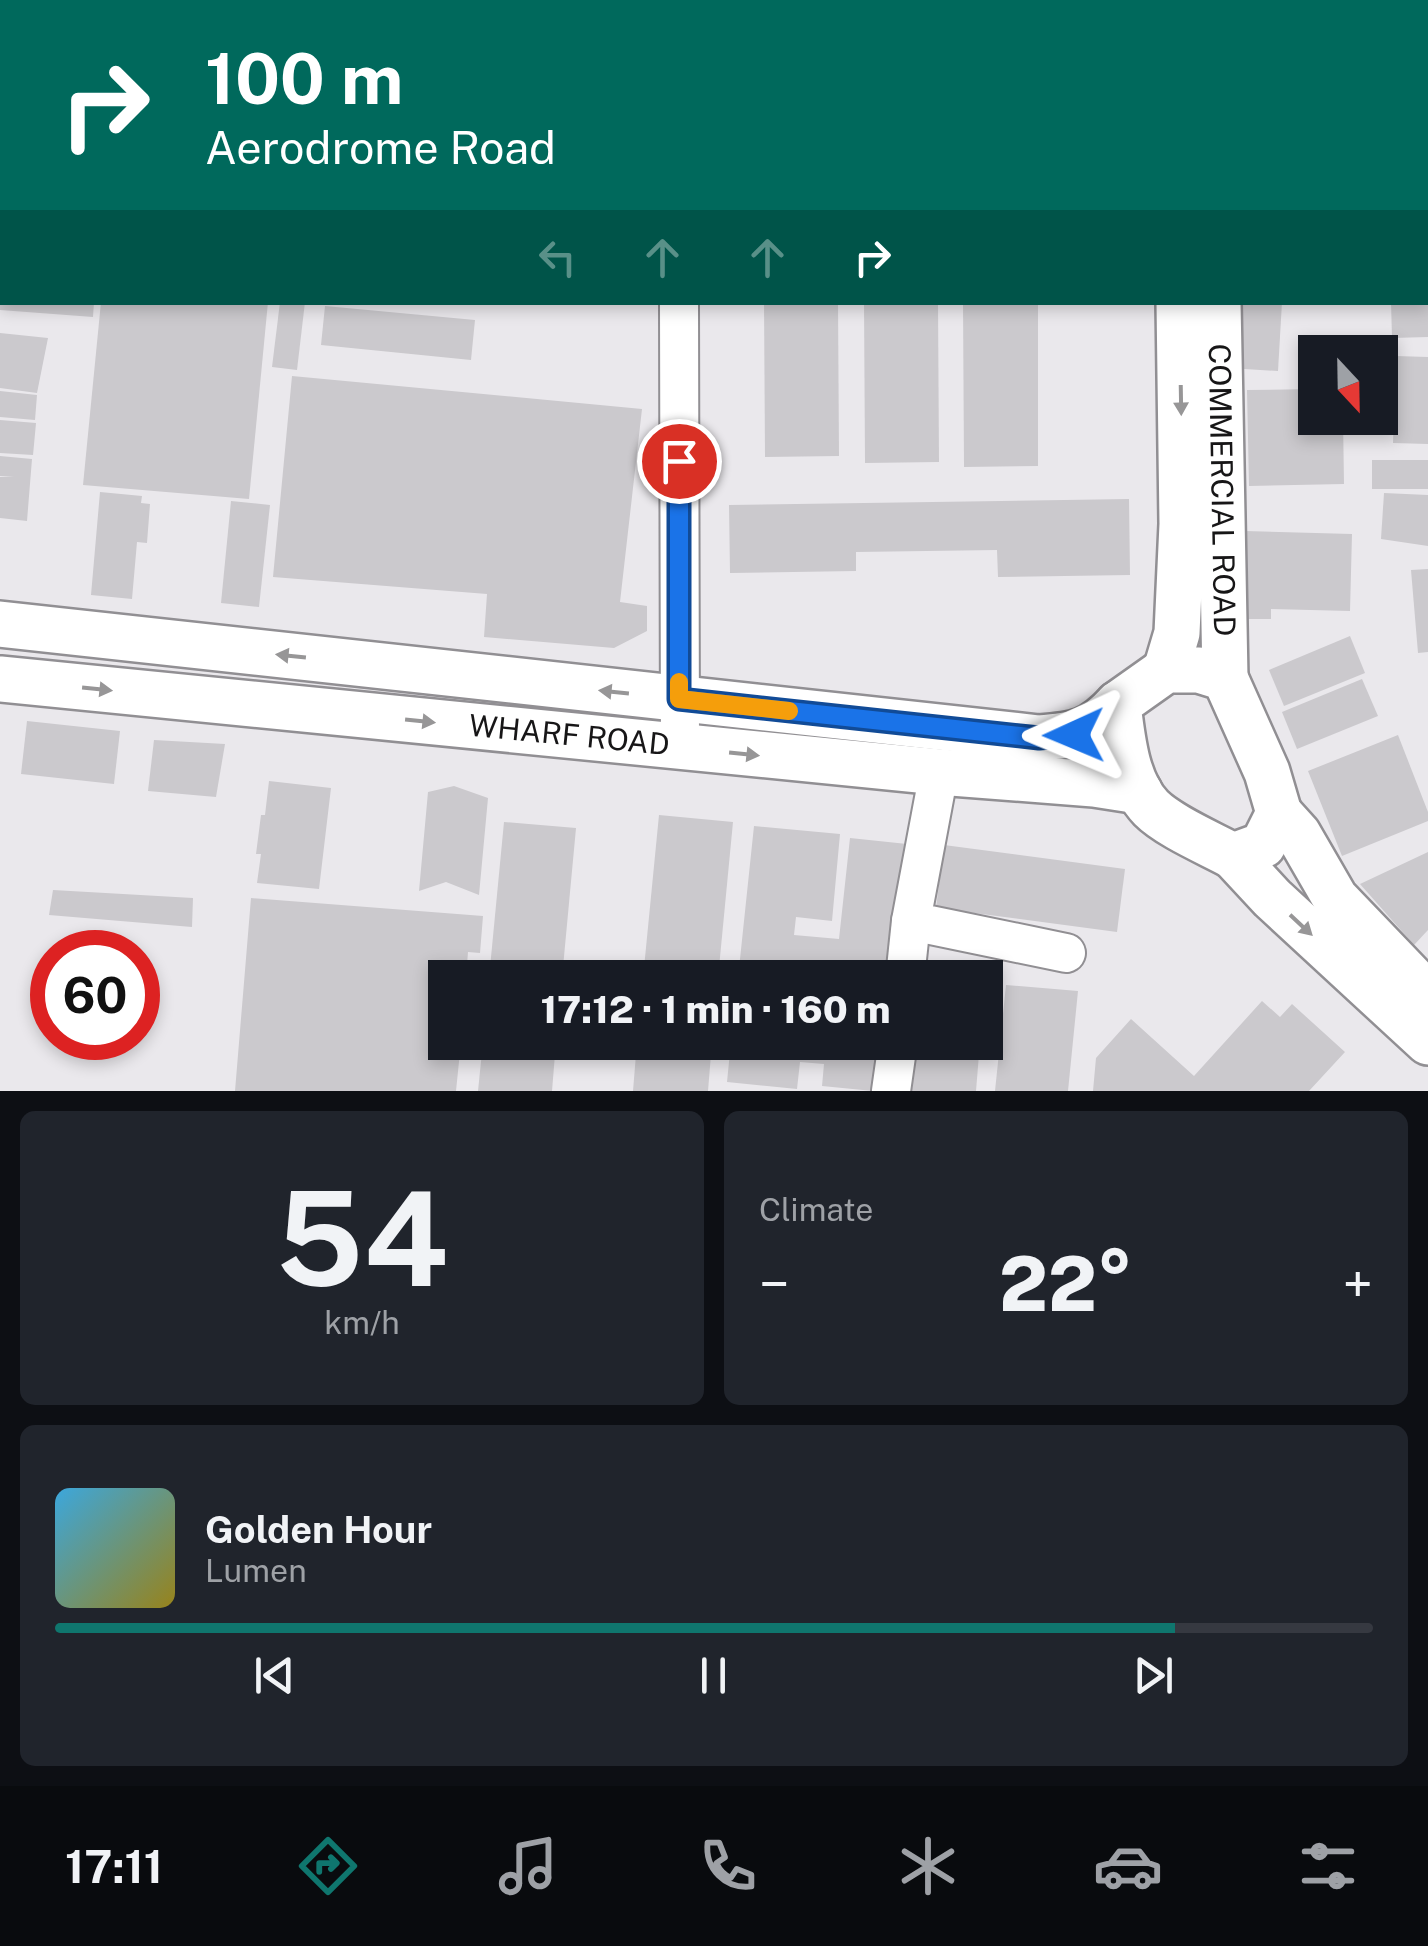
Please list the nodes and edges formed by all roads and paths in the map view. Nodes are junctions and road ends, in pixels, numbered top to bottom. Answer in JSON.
{"nodes":[{"id":1,"x":679,"y":305,"type":"edge"},
{"id":2,"x":1179,"y":305,"type":"edge"},
{"id":3,"x":1218,"y":305,"type":"edge"},
{"id":4,"x":0,"y":624,"type":"edge"},
{"id":5,"x":1166,"y":670,"type":"junction"},
{"id":6,"x":1224,"y":678,"type":"junction"},
{"id":7,"x":0,"y":679,"type":"edge"},
{"id":8,"x":679,"y":699,"type":"junction"},
{"id":9,"x":1118,"y":704,"type":"junction"},
{"id":10,"x":680,"y":748,"type":"junction"},
{"id":11,"x":939,"y":772,"type":"junction"},
{"id":12,"x":1138,"y":791,"type":"junction"},
{"id":13,"x":1279,"y":813,"type":"junction"},
{"id":14,"x":1233,"y":856,"type":"junction"},
{"id":15,"x":912,"y":921,"type":"junction"},
{"id":16,"x":1066,"y":953,"type":"dead end"},
{"id":17,"x":908,"y":960,"type":"edge"},
{"id":18,"x":1428,"y":995,"type":"edge"},
{"id":19,"x":1428,"y":1042,"type":"edge"},
{"id":20,"x":895,"y":1060,"type":"edge"},
{"id":21,"x":891,"y":1091,"type":"edge"}],
"edges":[{"from":1,"to":8,"type":"street"},
{"from":2,"to":5,"type":"main road","name":"COMMERCIAL ROAD","one_way":true},
{"from":3,"to":6,"type":"main road","name":"COMMERCIAL ROAD"},
{"from":8,"to":4,"type":"main road","name":"WHARF ROAD","one_way":true},
{"from":5,"to":6,"type":"main road"},
{"from":5,"to":9,"type":"main road"},
{"from":6,"to":13,"type":"main road"},
{"from":7,"to":10,"type":"main road","name":"WHARF ROAD","one_way":true},
{"from":8,"to":9,"type":"main road","name":"WHARF ROAD"},
{"from":8,"to":10,"type":"street"},
{"from":9,"to":12,"type":"main road"},
{"from":10,"to":11,"type":"main road","name":"WHARF ROAD","one_way":true},
{"from":11,"to":12,"type":"main road","name":"WHARF ROAD"},
{"from":11,"to":15,"type":"street"},
{"from":12,"to":14,"type":"main road"},
{"from":13,"to":14,"type":"main road"},
{"from":13,"to":18,"type":"main road"},
{"from":14,"to":19,"type":"main road","one_way":true},
{"from":15,"to":16,"type":"street"},
{"from":15,"to":17,"type":"street"},
{"from":20,"to":21,"type":"street"}]}
